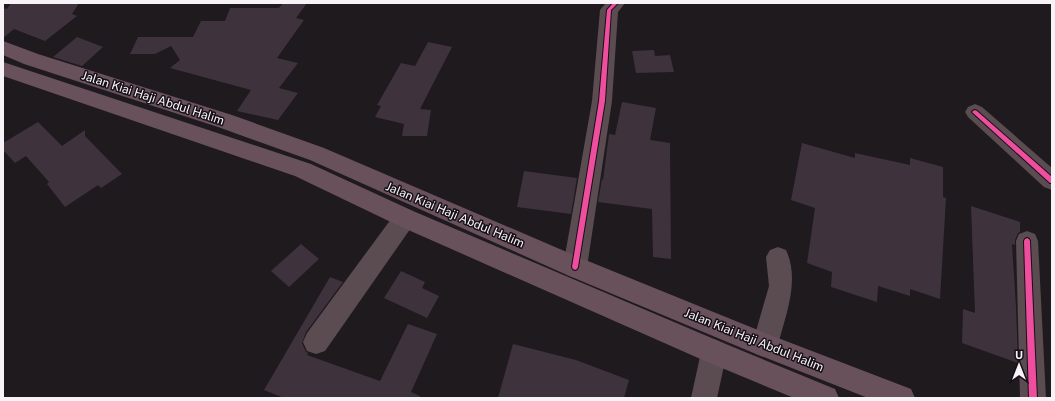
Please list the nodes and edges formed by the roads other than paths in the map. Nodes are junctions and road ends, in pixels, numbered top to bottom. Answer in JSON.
{"nodes":[{"id":1,"x":616,"y":3,"type":"edge"},
{"id":2,"x":3,"y":48,"type":"edge"},
{"id":3,"x":3,"y":69,"type":"edge"},
{"id":4,"x":975,"y":112,"type":"dead end"},
{"id":5,"x":206,"y":114,"type":"junction"},
{"id":6,"x":190,"y":131,"type":"junction"},
{"id":7,"x":1052,"y":181,"type":"edge"},
{"id":8,"x":405,"y":218,"type":"junction"},
{"id":9,"x":1027,"y":240,"type":"dead end"},
{"id":10,"x":778,"y":257,"type":"dead end"},
{"id":11,"x":574,"y":267,"type":"junction"},
{"id":12,"x":316,"y":342,"type":"dead end"},
{"id":13,"x":765,"y":345,"type":"junction"},
{"id":14,"x":714,"y":352,"type":"junction"},
{"id":15,"x":704,"y":398,"type":"edge"},
{"id":16,"x":826,"y":398,"type":"edge"},
{"id":17,"x":902,"y":398,"type":"edge"},
{"id":18,"x":1033,"y":398,"type":"edge"}],
"edges":[{"from":1,"to":11,"type":"street"},
{"from":2,"to":5,"type":"main road","name":"Jalan Kiai Haji Abdul Halim"},
{"from":3,"to":6,"type":"main road","name":"Jalan Kiai Haji Abdul Halim"},
{"from":4,"to":7,"type":"street"},
{"from":5,"to":6,"type":"main road"},
{"from":5,"to":11,"type":"main road","name":"Jalan Kiai Haji Abdul Halim"},
{"from":6,"to":8,"type":"main road","name":"Jalan Kiai Haji Abdul Halim"},
{"from":8,"to":12,"type":"street"},
{"from":8,"to":14,"type":"main road","name":"Jalan Kiai Haji Abdul Halim"},
{"from":9,"to":18,"type":"street"},
{"from":10,"to":13,"type":"street"},
{"from":11,"to":13,"type":"main road","name":"Jalan Kiai Haji Abdul Halim"},
{"from":13,"to":17,"type":"main road","name":"Jalan Kiai Haji Abdul Halim"},
{"from":14,"to":15,"type":"street"},
{"from":14,"to":16,"type":"main road","name":"Jalan Kiai Haji Abdul Halim"}]}
